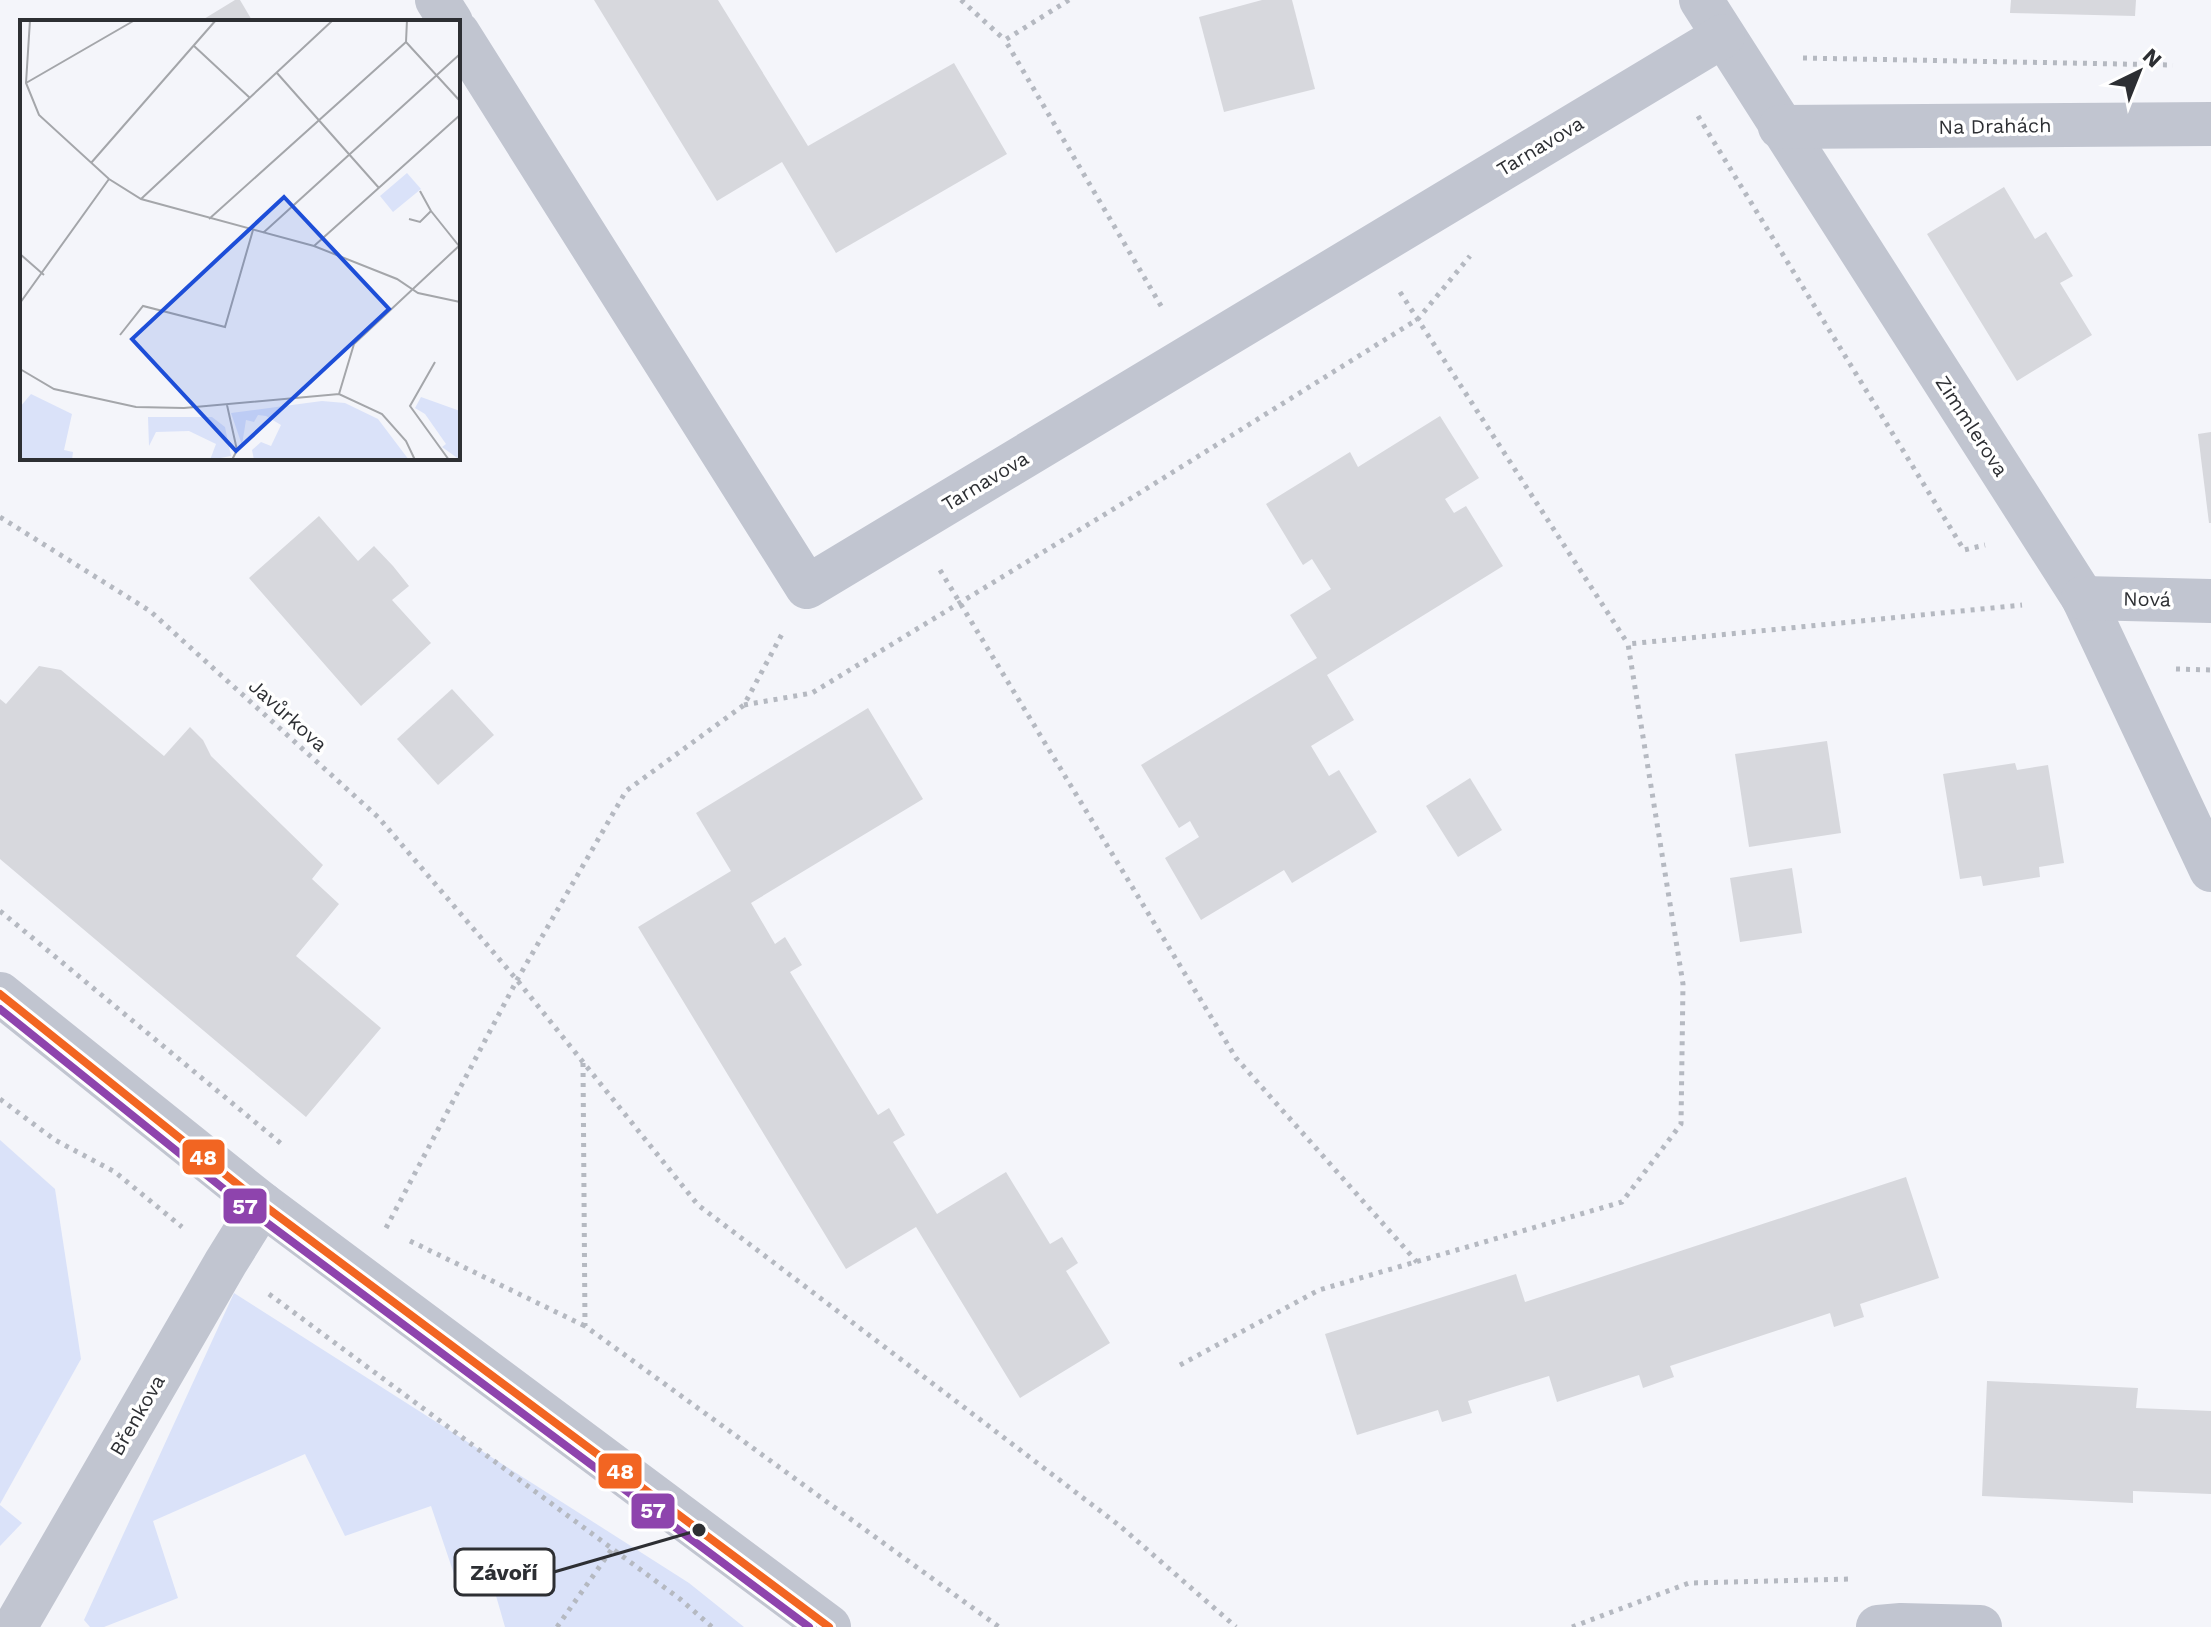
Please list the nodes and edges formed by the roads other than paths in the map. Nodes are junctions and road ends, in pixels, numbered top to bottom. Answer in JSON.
{"nodes":[{"id":1,"x":437,"y":0,"type":"edge"},
{"id":2,"x":1712,"y":18,"type":"edge"},
{"id":3,"x":450,"y":20,"type":"edge"},
{"id":4,"x":460,"y":36,"type":"edge"},
{"id":5,"x":2211,"y":124,"type":"edge"},
{"id":6,"x":1780,"y":127,"type":"junction"},
{"id":7,"x":2083,"y":598,"type":"junction"},
{"id":8,"x":2211,"y":601,"type":"edge"},
{"id":9,"x":2211,"y":870,"type":"edge"},
{"id":10,"x":0,"y":994,"type":"edge"},
{"id":11,"x":262,"y":1204,"type":"junction"},
{"id":12,"x":15,"y":1627,"type":"edge"},
{"id":13,"x":829,"y":1627,"type":"edge"},
{"id":14,"x":1878,"y":1627,"type":"edge"},
{"id":15,"x":1980,"y":1627,"type":"edge"}],
"edges":[{"from":1,"to":3,"type":"street"},
{"from":2,"to":4,"type":"street","name":"Tarnavova"},
{"from":2,"to":6,"type":"street","name":"Zimmlerova"},
{"from":5,"to":6,"type":"street","name":"Na Drahách"},
{"from":6,"to":7,"type":"street","name":"Zimmlerova"},
{"from":7,"to":8,"type":"street","name":"Nová"},
{"from":7,"to":9,"type":"street","name":"Zimmlerova"},
{"from":10,"to":11,"type":"street"},
{"from":11,"to":12,"type":"street","name":"Břenkova"},
{"from":11,"to":13,"type":"street"},
{"from":14,"to":15,"type":"street"}]}
